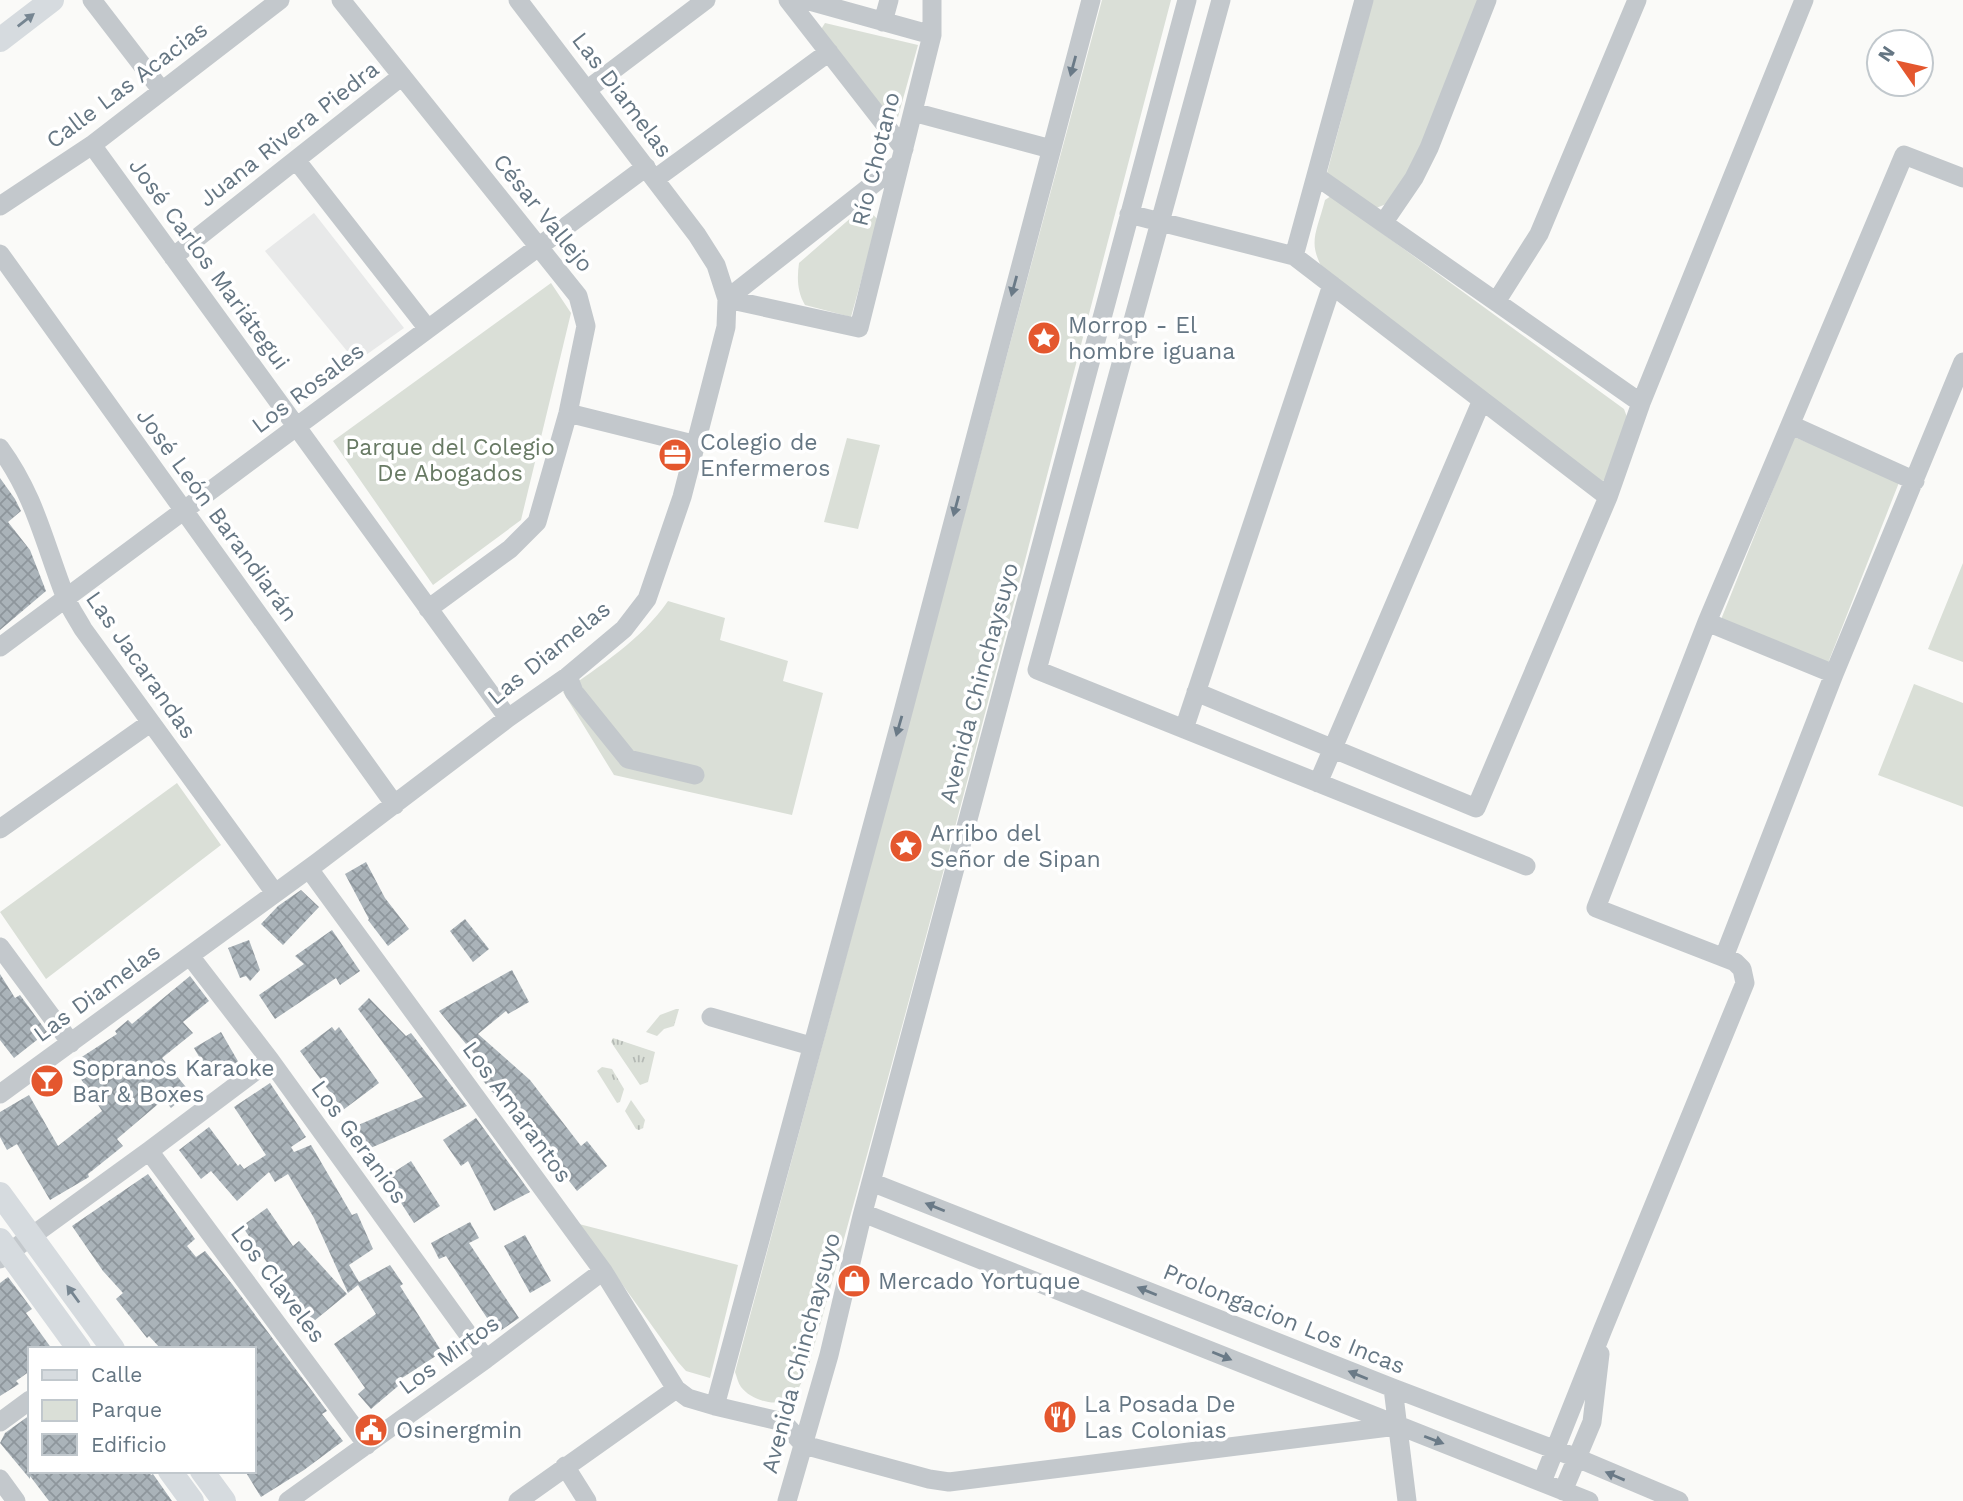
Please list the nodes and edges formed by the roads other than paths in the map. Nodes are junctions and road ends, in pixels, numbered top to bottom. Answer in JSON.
{"nodes":[{"id":1,"x":52,"y":0,"type":"edge"},
{"id":2,"x":92,"y":0,"type":"edge"},
{"id":3,"x":280,"y":0,"type":"edge"},
{"id":4,"x":341,"y":0,"type":"edge"},
{"id":5,"x":518,"y":0,"type":"edge"},
{"id":6,"x":706,"y":0,"type":"edge"},
{"id":7,"x":788,"y":0,"type":"edge"},
{"id":8,"x":806,"y":0,"type":"edge"},
{"id":9,"x":889,"y":0,"type":"edge"},
{"id":10,"x":932,"y":0,"type":"edge"},
{"id":11,"x":1091,"y":0,"type":"edge"},
{"id":12,"x":1187,"y":0,"type":"edge"},
{"id":13,"x":1221,"y":0,"type":"edge"},
{"id":14,"x":1364,"y":0,"type":"edge"},
{"id":15,"x":1487,"y":0,"type":"edge"},
{"id":16,"x":1637,"y":0,"type":"edge"},
{"id":17,"x":1804,"y":0,"type":"edge"},
{"id":18,"x":883,"y":22,"type":"junction"},
{"id":19,"x":932,"y":35,"type":"junction"},
{"id":20,"x":0,"y":40,"type":"edge"},
{"id":21,"x":829,"y":52,"type":"junction"},
{"id":22,"x":402,"y":76,"type":"junction"},
{"id":23,"x":588,"y":89,"type":"junction"},
{"id":24,"x":162,"y":91,"type":"junction"},
{"id":25,"x":913,"y":112,"type":"junction"},
{"id":26,"x":92,"y":145,"type":"junction"},
{"id":27,"x":1051,"y":149,"type":"junction"},
{"id":28,"x":902,"y":156,"type":"junction"},
{"id":29,"x":296,"y":160,"type":"junction"},
{"id":30,"x":651,"y":173,"type":"junction"},
{"id":31,"x":1316,"y":176,"type":"junction"},
{"id":32,"x":1963,"y":178,"type":"edge"},
{"id":33,"x":0,"y":206,"type":"edge"},
{"id":34,"x":1129,"y":214,"type":"junction"},
{"id":35,"x":1160,"y":222,"type":"junction"},
{"id":36,"x":1384,"y":222,"type":"junction"},
{"id":37,"x":539,"y":247,"type":"junction"},
{"id":38,"x":0,"y":254,"type":"edge"},
{"id":39,"x":1294,"y":256,"type":"junction"},
{"id":40,"x":173,"y":257,"type":"junction"},
{"id":41,"x":1332,"y":285,"type":"junction"},
{"id":42,"x":727,"y":299,"type":"junction"},
{"id":43,"x":1496,"y":302,"type":"junction"},
{"id":44,"x":428,"y":329,"type":"junction"},
{"id":45,"x":1963,"y":362,"type":"edge"},
{"id":46,"x":1482,"y":400,"type":"junction"},
{"id":47,"x":1641,"y":403,"type":"junction"},
{"id":48,"x":568,"y":412,"type":"junction"},
{"id":49,"x":1791,"y":425,"type":"junction"},
{"id":50,"x":296,"y":427,"type":"junction"},
{"id":51,"x":697,"y":445,"type":"junction"},
{"id":52,"x":0,"y":448,"type":"edge"},
{"id":53,"x":1915,"y":481,"type":"junction"},
{"id":54,"x":1608,"y":497,"type":"junction"},
{"id":55,"x":184,"y":511,"type":"junction"},
{"id":56,"x":65,"y":599,"type":"junction"},
{"id":57,"x":428,"y":609,"type":"junction"},
{"id":58,"x":1707,"y":622,"type":"junction"},
{"id":59,"x":0,"y":647,"type":"edge"},
{"id":60,"x":1834,"y":674,"type":"junction"},
{"id":61,"x":568,"y":676,"type":"junction"},
{"id":62,"x":1196,"y":692,"type":"junction"},
{"id":63,"x":508,"y":718,"type":"junction"},
{"id":64,"x":150,"y":723,"type":"junction"},
{"id":65,"x":1184,"y":729,"type":"junction"},
{"id":66,"x":1333,"y":748,"type":"junction"},
{"id":67,"x":695,"y":775,"type":"dead end"},
{"id":68,"x":1318,"y":783,"type":"junction"},
{"id":69,"x":395,"y":805,"type":"junction"},
{"id":70,"x":0,"y":829,"type":"edge"},
{"id":71,"x":1526,"y":866,"type":"dead end"},
{"id":72,"x":309,"y":869,"type":"junction"},
{"id":73,"x":275,"y":894,"type":"junction"},
{"id":74,"x":0,"y":947,"type":"edge"},
{"id":75,"x":190,"y":956,"type":"junction"},
{"id":76,"x":1724,"y":957,"type":"junction"},
{"id":77,"x":711,"y":1017,"type":"dead end"},
{"id":78,"x":71,"y":1043,"type":"junction"},
{"id":79,"x":811,"y":1046,"type":"junction"},
{"id":80,"x":270,"y":1060,"type":"junction"},
{"id":81,"x":0,"y":1094,"type":"edge"},
{"id":82,"x":149,"y":1151,"type":"junction"},
{"id":83,"x":871,"y":1182,"type":"junction"},
{"id":84,"x":0,"y":1194,"type":"edge"},
{"id":85,"x":863,"y":1213,"type":"junction"},
{"id":86,"x":31,"y":1237,"type":"junction"},
{"id":87,"x":3,"y":1251,"type":"edge"},
{"id":88,"x":603,"y":1271,"type":"junction"},
{"id":89,"x":1603,"y":1329,"type":"junction"},
{"id":90,"x":77,"y":1347,"type":"edge"},
{"id":91,"x":112,"y":1347,"type":"edge"},
{"id":92,"x":486,"y":1359,"type":"junction"},
{"id":93,"x":1393,"y":1388,"type":"junction"},
{"id":94,"x":676,"y":1390,"type":"junction"},
{"id":95,"x":28,"y":1401,"type":"edge"},
{"id":96,"x":715,"y":1406,"type":"junction"},
{"id":97,"x":0,"y":1422,"type":"edge"},
{"id":98,"x":1398,"y":1426,"type":"junction"},
{"id":99,"x":367,"y":1445,"type":"junction"},
{"id":100,"x":804,"y":1445,"type":"junction"},
{"id":101,"x":1554,"y":1450,"type":"junction"},
{"id":102,"x":1577,"y":1458,"type":"junction"},
{"id":103,"x":565,"y":1466,"type":"junction"},
{"id":104,"x":171,"y":1473,"type":"edge"},
{"id":105,"x":203,"y":1473,"type":"edge"},
{"id":106,"x":0,"y":1479,"type":"edge"},
{"id":107,"x":1542,"y":1482,"type":"junction"},
{"id":108,"x":1563,"y":1490,"type":"junction"},
{"id":109,"x":16,"y":1501,"type":"edge"},
{"id":110,"x":192,"y":1501,"type":"edge"},
{"id":111,"x":224,"y":1501,"type":"edge"},
{"id":112,"x":288,"y":1501,"type":"edge"},
{"id":113,"x":518,"y":1501,"type":"edge"},
{"id":114,"x":587,"y":1501,"type":"edge"},
{"id":115,"x":787,"y":1501,"type":"edge"},
{"id":116,"x":1408,"y":1501,"type":"edge"},
{"id":117,"x":1589,"y":1501,"type":"edge"},
{"id":118,"x":1679,"y":1501,"type":"edge"}],
"edges":[{"from":20,"to":1,"type":"main road","one_way":true},
{"from":2,"to":24,"type":"street"},
{"from":3,"to":24,"type":"street","name":"Calle Las Acacias"},
{"from":4,"to":22,"type":"street","name":"César Vallejo"},
{"from":5,"to":23,"type":"street","name":"Las Diamelas"},
{"from":6,"to":23,"type":"street"},
{"from":7,"to":21,"type":"street"},
{"from":8,"to":18,"type":"street"},
{"from":9,"to":18,"type":"street"},
{"from":10,"to":19,"type":"street","name":"Río Chotano"},
{"from":11,"to":27,"type":"street","one_way":true},
{"from":12,"to":34,"type":"street","name":"Avenida Chinchaysuyo"},
{"from":13,"to":35,"type":"street"},
{"from":14,"to":31,"type":"street"},
{"from":15,"to":36,"type":"street"},
{"from":16,"to":43,"type":"street"},
{"from":17,"to":47,"type":"street"},
{"from":18,"to":19,"type":"street"},
{"from":19,"to":25,"type":"street","name":"Río Chotano"},
{"from":21,"to":28,"type":"street"},
{"from":21,"to":30,"type":"street","name":"Los Rosales"},
{"from":22,"to":29,"type":"street","name":"Juana Rivera Piedra"},
{"from":22,"to":37,"type":"street","name":"César Vallejo"},
{"from":23,"to":30,"type":"street","name":"Las Diamelas"},
{"from":24,"to":26,"type":"street","name":"Calle Las Acacias"},
{"from":25,"to":27,"type":"street"},
{"from":25,"to":28,"type":"street","name":"Río Chotano"},
{"from":26,"to":33,"type":"street","name":"Calle Las Acacias"},
{"from":26,"to":40,"type":"street","name":"José Carlos Mariátegui"},
{"from":27,"to":79,"type":"street","one_way":true},
{"from":28,"to":42,"type":"street"},
{"from":28,"to":42,"type":"street","name":"Río Chotano"},
{"from":29,"to":40,"type":"street","name":"Juana Rivera Piedra"},
{"from":29,"to":44,"type":"street"},
{"from":30,"to":37,"type":"street","name":"Los Rosales"},
{"from":30,"to":42,"type":"street","name":"Las Diamelas"},
{"from":31,"to":36,"type":"street"},
{"from":31,"to":39,"type":"street"},
{"from":32,"to":49,"type":"street"},
{"from":34,"to":35,"type":"street"},
{"from":34,"to":83,"type":"street","name":"Avenida Chinchaysuyo"},
{"from":35,"to":39,"type":"street"},
{"from":35,"to":65,"type":"street"},
{"from":36,"to":43,"type":"street"},
{"from":37,"to":44,"type":"street","name":"Los Rosales"},
{"from":37,"to":48,"type":"street","name":"César Vallejo"},
{"from":38,"to":55,"type":"street","name":"José León Barandiarán"},
{"from":39,"to":41,"type":"street"},
{"from":40,"to":50,"type":"street","name":"José Carlos Mariátegui"},
{"from":41,"to":46,"type":"street"},
{"from":41,"to":62,"type":"street"},
{"from":42,"to":51,"type":"street","name":"Las Diamelas"},
{"from":43,"to":47,"type":"street"},
{"from":44,"to":50,"type":"street","name":"Los Rosales"},
{"from":45,"to":53,"type":"street"},
{"from":46,"to":54,"type":"street"},
{"from":46,"to":66,"type":"street"},
{"from":47,"to":54,"type":"street"},
{"from":48,"to":51,"type":"street"},
{"from":48,"to":57,"type":"street","name":"César Vallejo"},
{"from":49,"to":53,"type":"street"},
{"from":49,"to":58,"type":"street"},
{"from":50,"to":55,"type":"street","name":"Los Rosales"},
{"from":50,"to":57,"type":"street","name":"José Carlos Mariátegui"},
{"from":51,"to":61,"type":"street","name":"Las Diamelas"},
{"from":52,"to":56,"type":"street","name":"Las Jacarandas"},
{"from":53,"to":60,"type":"street"},
{"from":54,"to":66,"type":"street"},
{"from":55,"to":56,"type":"street","name":"Los Rosales"},
{"from":55,"to":69,"type":"street","name":"José León Barandiarán"},
{"from":56,"to":59,"type":"street","name":"Los Rosales"},
{"from":56,"to":64,"type":"street","name":"Las Jacarandas"},
{"from":57,"to":63,"type":"street","name":"José Carlos Mariátegui"},
{"from":58,"to":60,"type":"street"},
{"from":58,"to":76,"type":"street"},
{"from":60,"to":76,"type":"street"},
{"from":61,"to":63,"type":"street","name":"Las Diamelas"},
{"from":61,"to":67,"type":"street"},
{"from":62,"to":65,"type":"street"},
{"from":62,"to":66,"type":"street"},
{"from":63,"to":69,"type":"street","name":"Las Diamelas"},
{"from":64,"to":70,"type":"street"},
{"from":64,"to":73,"type":"street","name":"Las Jacarandas"},
{"from":65,"to":68,"type":"street"},
{"from":66,"to":68,"type":"street"},
{"from":68,"to":71,"type":"street"},
{"from":69,"to":72,"type":"street","name":"Las Diamelas"},
{"from":72,"to":73,"type":"street","name":"Las Diamelas"},
{"from":72,"to":88,"type":"street","name":"Los Amarantos"},
{"from":73,"to":75,"type":"street","name":"Las Diamelas"},
{"from":74,"to":78,"type":"street"},
{"from":75,"to":78,"type":"street","name":"Las Diamelas"},
{"from":75,"to":80,"type":"street","name":"Los Geranios"},
{"from":76,"to":89,"type":"street"},
{"from":77,"to":79,"type":"street"},
{"from":78,"to":81,"type":"street","name":"Las Diamelas"},
{"from":79,"to":96,"type":"street"},
{"from":80,"to":82,"type":"street"},
{"from":80,"to":92,"type":"street","name":"Los Geranios"},
{"from":82,"to":86,"type":"street"},
{"from":82,"to":99,"type":"street","name":"Los Claveles"},
{"from":83,"to":85,"type":"street","name":"Avenida Chinchaysuyo"},
{"from":93,"to":83,"type":"street","name":"Prolongacion Los Incas","one_way":true},
{"from":84,"to":86,"type":"main road"},
{"from":85,"to":98,"type":"street","one_way":true},
{"from":85,"to":100,"type":"street","name":"Avenida Chinchaysuyo"},
{"from":86,"to":87,"type":"street"},
{"from":91,"to":86,"type":"main road","one_way":true},
{"from":87,"to":90,"type":"main road"},
{"from":88,"to":92,"type":"street","name":"Los Mirtos"},
{"from":88,"to":94,"type":"street","name":"Los Amarantos"},
{"from":89,"to":101,"type":"street"},
{"from":89,"to":102,"type":"street"},
{"from":92,"to":99,"type":"street","name":"Los Mirtos"},
{"from":93,"to":98,"type":"street"},
{"from":93,"to":101,"type":"street","name":"Prolongacion Los Incas"},
{"from":94,"to":96,"type":"street"},
{"from":94,"to":103,"type":"street"},
{"from":95,"to":97,"type":"street"},
{"from":96,"to":100,"type":"street"},
{"from":98,"to":100,"type":"street"},
{"from":98,"to":107,"type":"street","one_way":true},
{"from":98,"to":116,"type":"street"},
{"from":99,"to":112,"type":"street","name":"Los Mirtos"},
{"from":100,"to":115,"type":"street","name":"Avenida Chinchaysuyo"},
{"from":101,"to":102,"type":"street","name":"Prolongacion Los Incas"},
{"from":101,"to":107,"type":"street"},
{"from":102,"to":108,"type":"street"},
{"from":118,"to":102,"type":"street","name":"Prolongacion Los Incas","one_way":true},
{"from":103,"to":113,"type":"street"},
{"from":103,"to":114,"type":"street"},
{"from":104,"to":110,"type":"main road"},
{"from":105,"to":111,"type":"main road"},
{"from":106,"to":109,"type":"street"},
{"from":107,"to":108,"type":"street"},
{"from":108,"to":117,"type":"street"}]}
